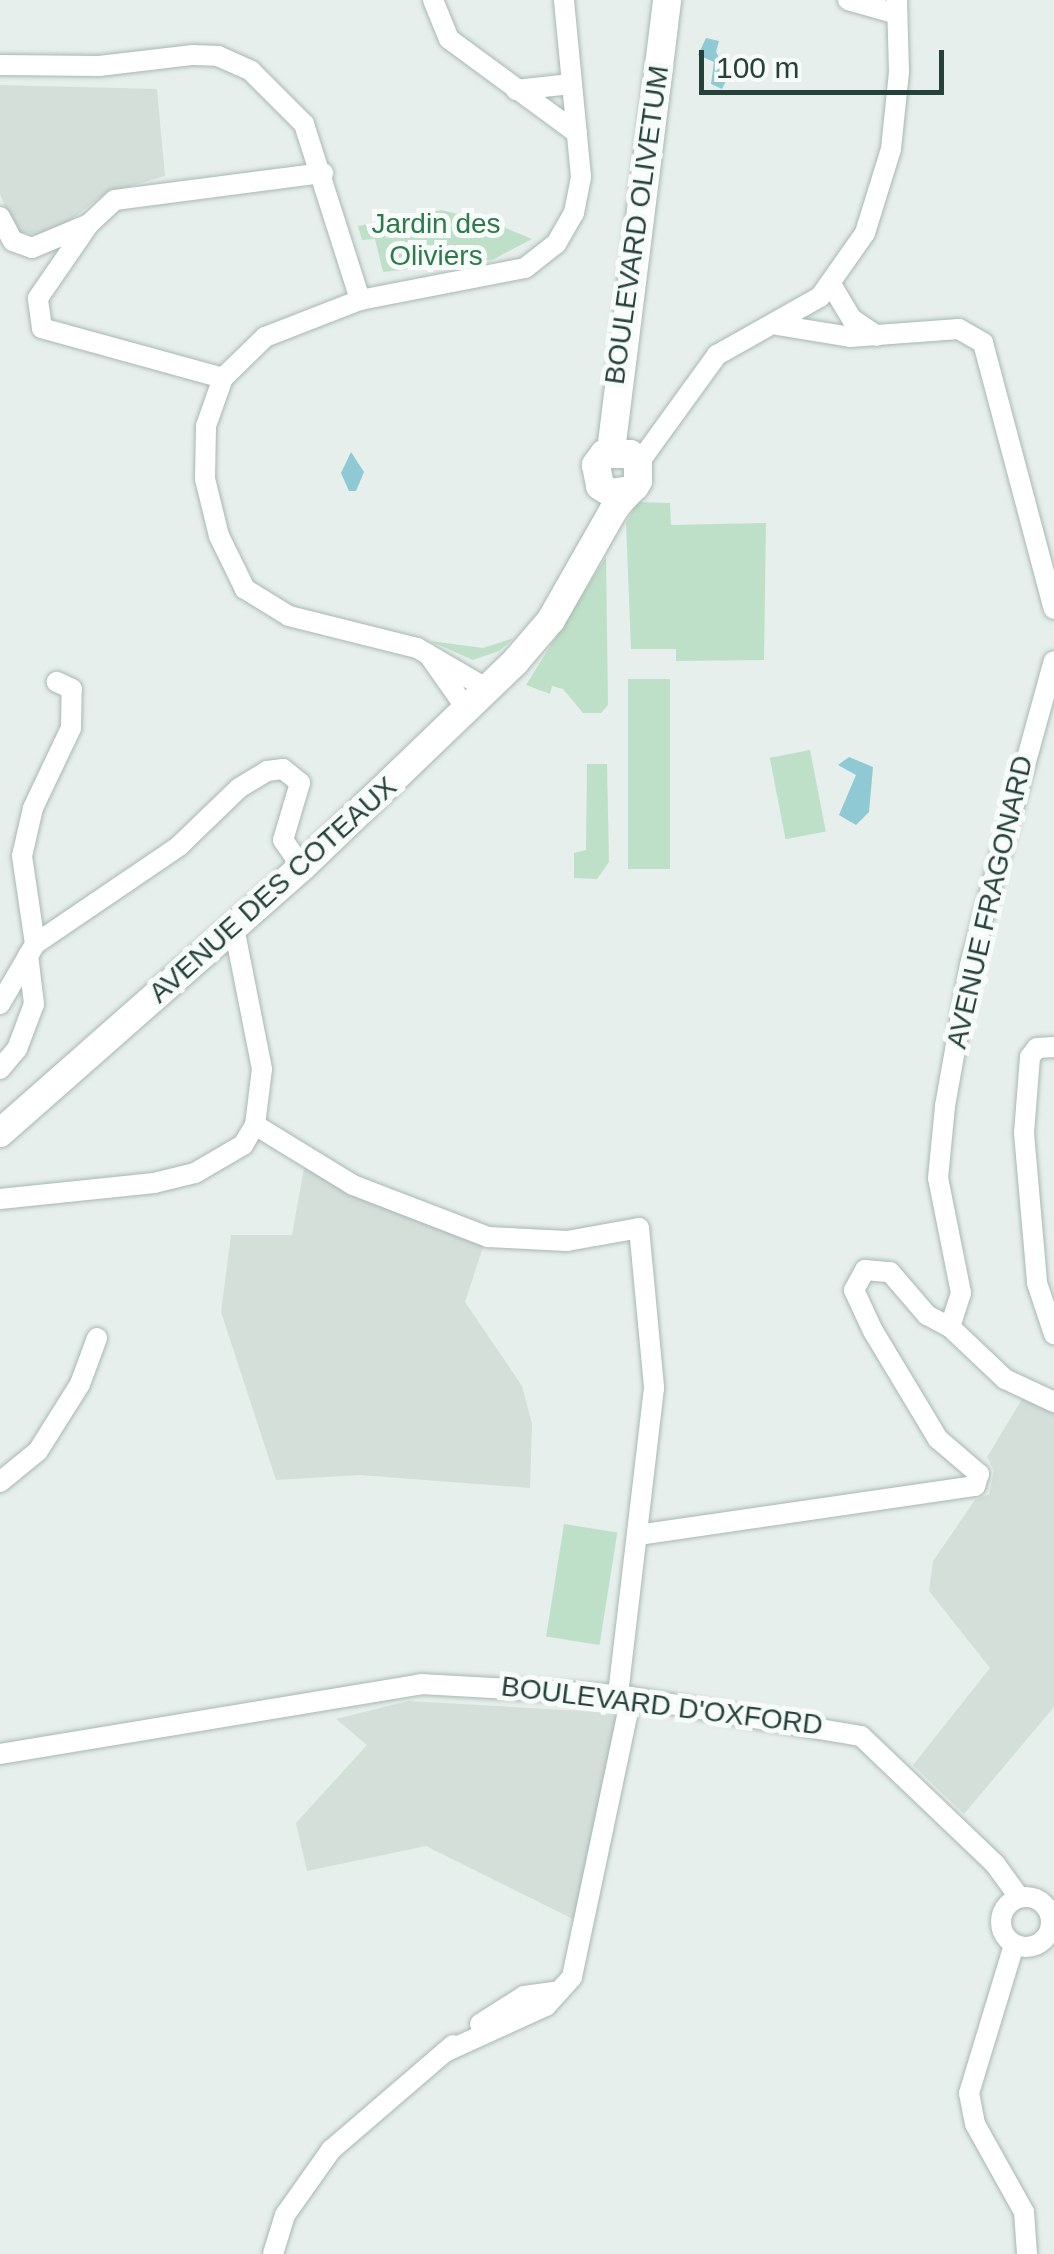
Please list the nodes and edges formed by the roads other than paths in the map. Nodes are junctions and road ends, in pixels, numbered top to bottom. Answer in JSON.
{"nodes":[{"id":1,"x":433,"y":0,"type":"edge"},
{"id":2,"x":564,"y":0,"type":"edge"},
{"id":3,"x":667,"y":0,"type":"edge"},
{"id":4,"x":848,"y":0,"type":"edge"},
{"id":5,"x":897,"y":7,"type":"edge"},
{"id":6,"x":0,"y":65,"type":"edge"},
{"id":7,"x":571,"y":84,"type":"junction"},
{"id":8,"x":516,"y":90,"type":"junction"},
{"id":9,"x":577,"y":133,"type":"junction"},
{"id":10,"x":322,"y":173,"type":"junction"},
{"id":11,"x":0,"y":217,"type":"edge"},
{"id":12,"x":89,"y":224,"type":"junction"},
{"id":13,"x":832,"y":286,"type":"junction"},
{"id":14,"x":360,"y":300,"type":"junction"},
{"id":15,"x":777,"y":326,"type":"junction"},
{"id":16,"x":878,"y":337,"type":"junction"},
{"id":17,"x":222,"y":378,"type":"junction"},
{"id":18,"x":611,"y":451,"type":"junction"},
{"id":19,"x":634,"y":477,"type":"junction"},
{"id":20,"x":600,"y":486,"type":"junction"},
{"id":21,"x":1054,"y":609,"type":"edge"},
{"id":22,"x":536,"y":637,"type":"junction"},
{"id":23,"x":426,"y":652,"type":"junction"},
{"id":24,"x":1054,"y":661,"type":"edge"},
{"id":25,"x":515,"y":662,"type":"junction"},
{"id":26,"x":456,"y":668,"type":"junction"},
{"id":27,"x":57,"y":682,"type":"dead end"},
{"id":28,"x":489,"y":690,"type":"junction"},
{"id":29,"x":468,"y":711,"type":"junction"},
{"id":30,"x":302,"y":867,"type":"junction"},
{"id":31,"x":234,"y":928,"type":"junction"},
{"id":32,"x":32,"y":950,"type":"junction"},
{"id":33,"x":0,"y":1004,"type":"edge"},
{"id":34,"x":1054,"y":1048,"type":"edge"},
{"id":35,"x":0,"y":1069,"type":"edge"},
{"id":36,"x":254,"y":1126,"type":"junction"},
{"id":37,"x":0,"y":1133,"type":"edge"},
{"id":38,"x":0,"y":1199,"type":"edge"},
{"id":39,"x":950,"y":1327,"type":"junction"},
{"id":40,"x":1054,"y":1334,"type":"edge"},
{"id":41,"x":98,"y":1338,"type":"dead end"},
{"id":42,"x":1054,"y":1402,"type":"edge"},
{"id":43,"x":0,"y":1482,"type":"edge"},
{"id":44,"x":638,"y":1536,"type":"junction"},
{"id":45,"x":624,"y":1696,"type":"junction"},
{"id":46,"x":0,"y":1754,"type":"edge"},
{"id":47,"x":1019,"y":1897,"type":"junction"},
{"id":48,"x":1053,"y":1926,"type":"edge"},
{"id":49,"x":1014,"y":1944,"type":"junction"},
{"id":50,"x":273,"y":2254,"type":"edge"},
{"id":51,"x":1027,"y":2254,"type":"edge"}],
"edges":[{"from":1,"to":8,"type":"street"},
{"from":2,"to":7,"type":"street"},
{"from":3,"to":18,"type":"main road","name":"BOULEVARD OLIVETUM"},
{"from":4,"to":5,"type":"street"},
{"from":5,"to":13,"type":"street"},
{"from":6,"to":10,"type":"street"},
{"from":7,"to":8,"type":"street"},
{"from":7,"to":9,"type":"street"},
{"from":8,"to":9,"type":"street"},
{"from":9,"to":14,"type":"street"},
{"from":10,"to":12,"type":"street"},
{"from":10,"to":14,"type":"street"},
{"from":11,"to":12,"type":"street"},
{"from":12,"to":17,"type":"street"},
{"from":13,"to":15,"type":"street"},
{"from":13,"to":16,"type":"street"},
{"from":14,"to":17,"type":"street"},
{"from":15,"to":16,"type":"street"},
{"from":15,"to":19,"type":"street"},
{"from":16,"to":21,"type":"street"},
{"from":17,"to":23,"type":"street"},
{"from":18,"to":19,"type":"main road"},
{"from":18,"to":20,"type":"main road"},
{"from":19,"to":20,"type":"main road"},
{"from":19,"to":22,"type":"main road","name":"AVENUE DES COTEAUX"},
{"from":20,"to":22,"type":"main road","name":"AVENUE DES COTEAUX"},
{"from":22,"to":25,"type":"main road","name":"AVENUE DES COTEAUX"},
{"from":23,"to":26,"type":"street"},
{"from":23,"to":29,"type":"street"},
{"from":24,"to":39,"type":"street","name":"AVENUE FRAGONARD"},
{"from":25,"to":26,"type":"street"},
{"from":25,"to":28,"type":"main road","name":"AVENUE DES COTEAUX"},
{"from":26,"to":28,"type":"street"},
{"from":27,"to":32,"type":"street"},
{"from":28,"to":29,"type":"main road","name":"AVENUE DES COTEAUX"},
{"from":29,"to":30,"type":"main road","name":"AVENUE DES COTEAUX"},
{"from":30,"to":31,"type":"main road","name":"AVENUE DES COTEAUX"},
{"from":30,"to":32,"type":"street"},
{"from":31,"to":36,"type":"street"},
{"from":31,"to":37,"type":"main road","name":"AVENUE DES COTEAUX"},
{"from":32,"to":33,"type":"street"},
{"from":32,"to":35,"type":"street"},
{"from":34,"to":40,"type":"street"},
{"from":36,"to":38,"type":"street"},
{"from":36,"to":44,"type":"street"},
{"from":39,"to":42,"type":"street"},
{"from":39,"to":44,"type":"street"},
{"from":41,"to":43,"type":"street"},
{"from":44,"to":45,"type":"street"},
{"from":45,"to":46,"type":"street","name":"BOULEVARD D'OXFORD"},
{"from":45,"to":47,"type":"street","name":"BOULEVARD D'OXFORD"},
{"from":45,"to":50,"type":"street"},
{"from":47,"to":48,"type":"street"},
{"from":47,"to":49,"type":"street"},
{"from":48,"to":49,"type":"street"},
{"from":49,"to":51,"type":"street"}]}
